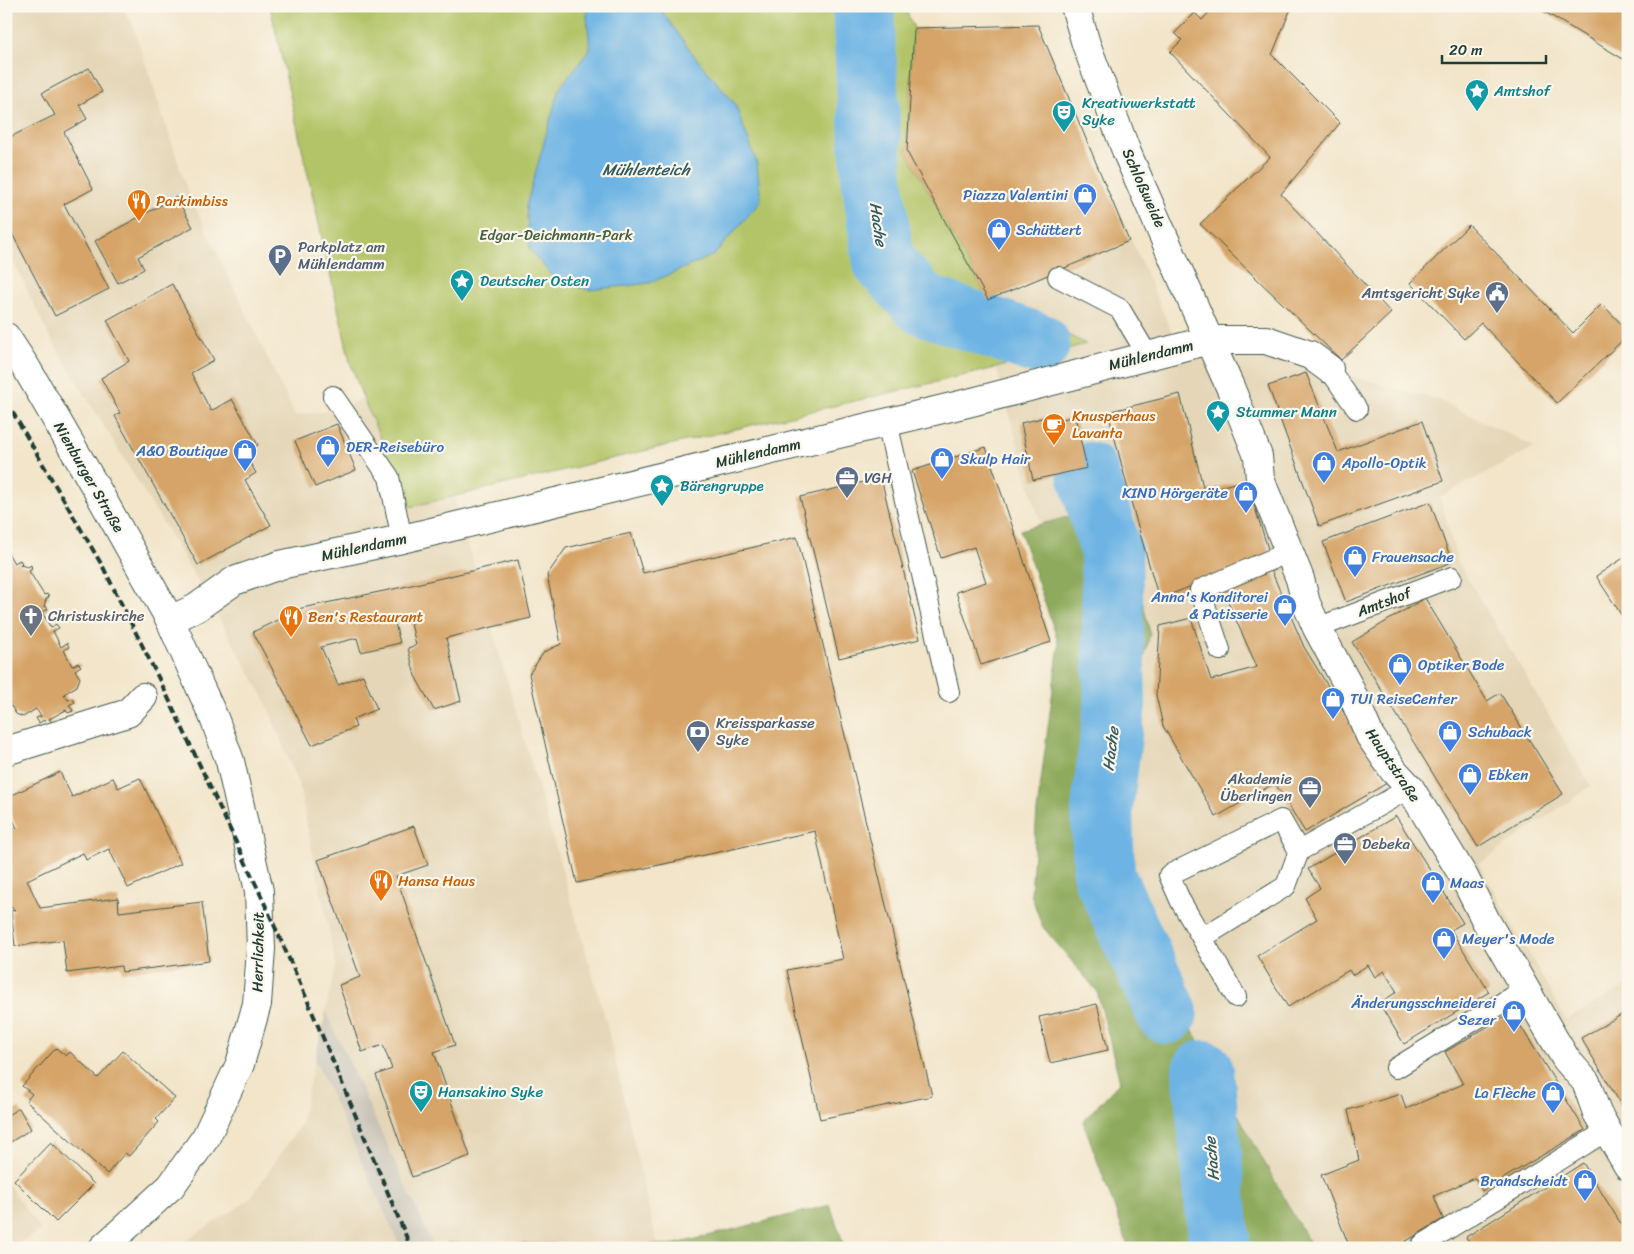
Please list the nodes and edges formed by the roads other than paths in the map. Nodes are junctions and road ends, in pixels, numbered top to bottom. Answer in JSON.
{"nodes":[{"id":1,"x":1075,"y":6,"type":"edge"},
{"id":2,"x":1058,"y":277,"type":"dead end"},
{"id":3,"x":6,"y":336,"type":"edge"},
{"id":4,"x":1209,"y":340,"type":"junction"},
{"id":5,"x":1148,"y":356,"type":"junction"},
{"id":6,"x":1329,"y":369,"type":"joint"},
{"id":7,"x":333,"y":396,"type":"dead end"},
{"id":8,"x":1357,"y":409,"type":"dead end"},
{"id":9,"x":886,"y":422,"type":"junction"},
{"id":10,"x":402,"y":539,"type":"junction"},
{"id":11,"x":1289,"y":552,"type":"junction"},
{"id":12,"x":1452,"y":577,"type":"dead end"},
{"id":13,"x":170,"y":620,"type":"junction"},
{"id":14,"x":1317,"y":628,"type":"junction"},
{"id":15,"x":1220,"y":650,"type":"dead end"},
{"id":16,"x":949,"y":692,"type":"dead end"},
{"id":17,"x":143,"y":698,"type":"dead end"},
{"id":18,"x":6,"y":752,"type":"edge"},
{"id":19,"x":1410,"y":788,"type":"junction"},
{"id":20,"x":1299,"y":851,"type":"junction"},
{"id":21,"x":1202,"y":938,"type":"junction"},
{"id":22,"x":1525,"y":989,"type":"junction"},
{"id":23,"x":1236,"y":997,"type":"dead end"},
{"id":24,"x":1396,"y":1068,"type":"dead end"},
{"id":25,"x":1608,"y":1130,"type":"junction"},
{"id":26,"x":1628,"y":1166,"type":"edge"},
{"id":27,"x":103,"y":1248,"type":"edge"},
{"id":28,"x":1424,"y":1248,"type":"edge"}],
"edges":[{"from":1,"to":4,"type":"street","name":"Schloßweide"},
{"from":2,"to":5,"type":"lane"},
{"from":3,"to":13,"type":"street","name":"Nienburger Straße"},
{"from":4,"to":5,"type":"street","name":"Mühlendamm"},
{"from":4,"to":6,"type":"street"},
{"from":4,"to":11,"type":"street","name":"Hauptstraße"},
{"from":5,"to":9,"type":"street","name":"Mühlendamm"},
{"from":6,"to":8,"type":"lane"},
{"from":7,"to":10,"type":"lane"},
{"from":9,"to":10,"type":"street","name":"Mühlendamm"},
{"from":9,"to":16,"type":"lane"},
{"from":10,"to":13,"type":"street","name":"Mühlendamm"},
{"from":11,"to":14,"type":"street","name":"Hauptstraße"},
{"from":11,"to":15,"type":"lane"},
{"from":12,"to":14,"type":"lane","name":"Amtshof"},
{"from":13,"to":27,"type":"street","name":"Herrlichkeit"},
{"from":14,"to":19,"type":"street","name":"Hauptstraße"},
{"from":17,"to":18,"type":"street"},
{"from":19,"to":20,"type":"lane"},
{"from":19,"to":22,"type":"street","name":"Hauptstraße"},
{"from":20,"to":21,"type":"lane"},
{"from":20,"to":21,"type":"lane"},
{"from":21,"to":23,"type":"lane"},
{"from":22,"to":24,"type":"lane"},
{"from":22,"to":25,"type":"street","name":"Hauptstraße"},
{"from":25,"to":26,"type":"street","name":"Hauptstraße"},
{"from":25,"to":28,"type":"lane"}]}
